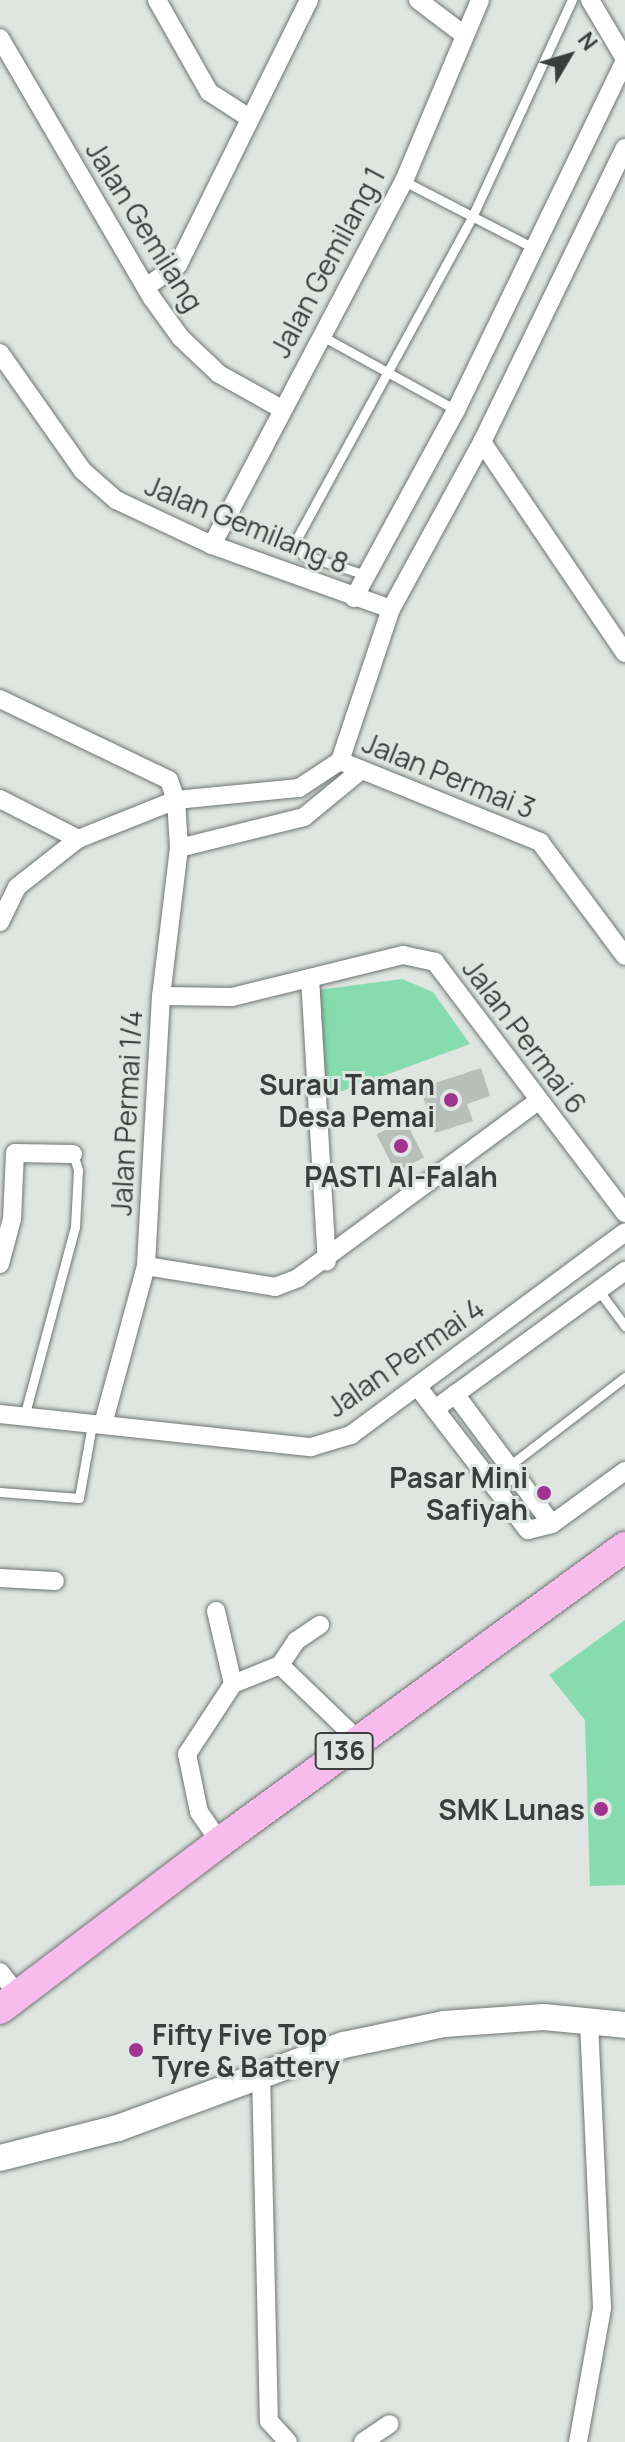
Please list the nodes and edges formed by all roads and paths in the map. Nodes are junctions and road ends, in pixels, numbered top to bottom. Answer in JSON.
{"nodes":[{"id":1,"x":157,"y":0,"type":"edge"},
{"id":2,"x":309,"y":0,"type":"edge"},
{"id":3,"x":418,"y":0,"type":"edge"},
{"id":4,"x":480,"y":0,"type":"edge"},
{"id":5,"x":572,"y":0,"type":"edge"},
{"id":6,"x":590,"y":0,"type":"edge"},
{"id":7,"x":463,"y":34,"type":"junction"},
{"id":8,"x":0,"y":38,"type":"edge"},
{"id":9,"x":625,"y":60,"type":"edge"},
{"id":10,"x":248,"y":117,"type":"junction"},
{"id":11,"x":625,"y":148,"type":"edge"},
{"id":12,"x":404,"y":181,"type":"junction"},
{"id":13,"x":609,"y":187,"type":"junction"},
{"id":14,"x":625,"y":199,"type":"edge"},
{"id":15,"x":472,"y":217,"type":"junction"},
{"id":16,"x":536,"y":250,"type":"junction"},
{"id":17,"x":146,"y":287,"type":"junction"},
{"id":18,"x":319,"y":335,"type":"junction"},
{"id":19,"x":1,"y":355,"type":"edge"},
{"id":20,"x":391,"y":373,"type":"junction"},
{"id":21,"x":280,"y":408,"type":"junction"},
{"id":22,"x":456,"y":410,"type":"junction"},
{"id":23,"x":482,"y":442,"type":"junction"},
{"id":24,"x":212,"y":545,"type":"junction"},
{"id":25,"x":366,"y":575,"type":"junction"},
{"id":26,"x":354,"y":598,"type":"junction"},
{"id":27,"x":391,"y":609,"type":"junction"},
{"id":28,"x":625,"y":653,"type":"edge"},
{"id":29,"x":2,"y":703,"type":"edge"},
{"id":30,"x":340,"y":761,"type":"junction"},
{"id":31,"x":360,"y":771,"type":"junction"},
{"id":32,"x":0,"y":799,"type":"edge"},
{"id":33,"x":176,"y":800,"type":"junction"},
{"id":34,"x":78,"y":839,"type":"junction"},
{"id":35,"x":179,"y":848,"type":"junction"},
{"id":36,"x":0,"y":922,"type":"edge"},
{"id":37,"x":625,"y":956,"type":"edge"},
{"id":38,"x":310,"y":978,"type":"junction"},
{"id":39,"x":161,"y":996,"type":"junction"},
{"id":40,"x":538,"y":1101,"type":"junction"},
{"id":41,"x":73,"y":1154,"type":"joint"},
{"id":42,"x":625,"y":1213,"type":"edge"},
{"id":43,"x":625,"y":1232,"type":"edge"},
{"id":44,"x":327,"y":1261,"type":"junction"},
{"id":45,"x":0,"y":1264,"type":"edge"},
{"id":46,"x":146,"y":1266,"type":"junction"},
{"id":47,"x":625,"y":1271,"type":"edge"},
{"id":48,"x":599,"y":1291,"type":"junction"},
{"id":49,"x":625,"y":1326,"type":"edge"},
{"id":50,"x":625,"y":1377,"type":"edge"},
{"id":51,"x":417,"y":1386,"type":"junction"},
{"id":52,"x":455,"y":1394,"type":"junction"},
{"id":53,"x":435,"y":1409,"type":"junction"},
{"id":54,"x":0,"y":1414,"type":"edge"},
{"id":55,"x":24,"y":1417,"type":"junction"},
{"id":56,"x":98,"y":1424,"type":"junction"},
{"id":57,"x":509,"y":1466,"type":"junction"},
{"id":58,"x":625,"y":1471,"type":"edge"},
{"id":59,"x":0,"y":1492,"type":"edge"},
{"id":60,"x":552,"y":1524,"type":"junction"},
{"id":61,"x":625,"y":1547,"type":"edge"},
{"id":62,"x":0,"y":1578,"type":"edge"},
{"id":63,"x":55,"y":1581,"type":"dead end"},
{"id":64,"x":216,"y":1611,"type":"dead end"},
{"id":65,"x":320,"y":1625,"type":"dead end"},
{"id":66,"x":280,"y":1665,"type":"junction"},
{"id":67,"x":233,"y":1684,"type":"junction"},
{"id":68,"x":358,"y":1740,"type":"junction"},
{"id":69,"x":220,"y":1842,"type":"junction"},
{"id":70,"x":0,"y":1972,"type":"edge"},
{"id":71,"x":9,"y":2002,"type":"edge"},
{"id":72,"x":589,"y":2019,"type":"junction"},
{"id":73,"x":625,"y":2025,"type":"edge"},
{"id":74,"x":261,"y":2072,"type":"junction"},
{"id":75,"x":0,"y":2158,"type":"edge"},
{"id":76,"x":390,"y":2424,"type":"dead end"},
{"id":77,"x":288,"y":2442,"type":"edge"},
{"id":78,"x":363,"y":2442,"type":"edge"},
{"id":79,"x":578,"y":2442,"type":"edge"}],
"edges":[{"from":1,"to":10,"type":"street"},
{"from":2,"to":10,"type":"street"},
{"from":3,"to":7,"type":"street"},
{"from":4,"to":7,"type":"street","name":"Jalan Gemilang 1"},
{"from":5,"to":15,"type":"lane"},
{"from":6,"to":9,"type":"street"},
{"from":7,"to":12,"type":"street","name":"Jalan Gemilang 1"},
{"from":8,"to":17,"type":"street","name":"Jalan Gemilang"},
{"from":9,"to":16,"type":"street"},
{"from":10,"to":17,"type":"street"},
{"from":11,"to":13,"type":"street"},
{"from":12,"to":15,"type":"lane"},
{"from":12,"to":18,"type":"street","name":"Jalan Gemilang 1"},
{"from":13,"to":14,"type":"street"},
{"from":13,"to":23,"type":"street"},
{"from":15,"to":16,"type":"lane"},
{"from":15,"to":20,"type":"lane"},
{"from":16,"to":22,"type":"street"},
{"from":17,"to":21,"type":"street","name":"Jalan Gemilang"},
{"from":18,"to":20,"type":"lane"},
{"from":18,"to":21,"type":"street","name":"Jalan Gemilang 1"},
{"from":19,"to":24,"type":"street","name":"Jalan Gemilang 8"},
{"from":20,"to":22,"type":"lane"},
{"from":20,"to":25,"type":"lane"},
{"from":21,"to":24,"type":"street","name":"Jalan Gemilang 1"},
{"from":22,"to":25,"type":"street"},
{"from":23,"to":27,"type":"street"},
{"from":23,"to":28,"type":"street"},
{"from":24,"to":26,"type":"street","name":"Jalan Gemilang 8"},
{"from":25,"to":26,"type":"street"},
{"from":26,"to":27,"type":"street","name":"Jalan Gemilang 8"},
{"from":27,"to":30,"type":"street"},
{"from":29,"to":33,"type":"street"},
{"from":30,"to":31,"type":"street","name":"Jalan Permai 3"},
{"from":30,"to":33,"type":"street"},
{"from":31,"to":35,"type":"street"},
{"from":31,"to":37,"type":"street","name":"Jalan Permai 3"},
{"from":32,"to":34,"type":"street"},
{"from":33,"to":34,"type":"street"},
{"from":33,"to":35,"type":"street","name":"Jalan Permai 1/4"},
{"from":34,"to":36,"type":"street"},
{"from":35,"to":39,"type":"street","name":"Jalan Permai 1/4"},
{"from":38,"to":39,"type":"street","name":"Jalan Permai 6"},
{"from":38,"to":40,"type":"street","name":"Jalan Permai 6"},
{"from":38,"to":44,"type":"street"},
{"from":39,"to":46,"type":"street","name":"Jalan Permai 1/4"},
{"from":40,"to":42,"type":"street","name":"Jalan Permai 6"},
{"from":40,"to":44,"type":"street"},
{"from":41,"to":45,"type":"street","name":"Jalan Permai 1/4"},
{"from":41,"to":55,"type":"lane","name":"Jalan Permai 1/4"},
{"from":43,"to":51,"type":"street","name":"Jalan Permai 4"},
{"from":44,"to":46,"type":"street"},
{"from":46,"to":56,"type":"street","name":"Jalan Permai 1/4"},
{"from":47,"to":48,"type":"street"},
{"from":48,"to":49,"type":"lane"},
{"from":48,"to":52,"type":"street"},
{"from":50,"to":57,"type":"lane"},
{"from":51,"to":53,"type":"street"},
{"from":51,"to":56,"type":"street","name":"Jalan Permai 4"},
{"from":52,"to":53,"type":"street"},
{"from":52,"to":57,"type":"street"},
{"from":53,"to":60,"type":"street"},
{"from":54,"to":55,"type":"street","name":"Jalan Permai 4"},
{"from":55,"to":56,"type":"street","name":"Jalan Permai 4"},
{"from":56,"to":59,"type":"lane"},
{"from":57,"to":60,"type":"street"},
{"from":58,"to":60,"type":"street"},
{"from":61,"to":68,"type":"main road","number":"136"},
{"from":62,"to":63,"type":"street"},
{"from":64,"to":67,"type":"street"},
{"from":65,"to":66,"type":"street"},
{"from":66,"to":67,"type":"street"},
{"from":66,"to":68,"type":"street"},
{"from":67,"to":69,"type":"street"},
{"from":68,"to":69,"type":"main road","number":"136"},
{"from":69,"to":71,"type":"main road","number":"136"},
{"from":70,"to":71,"type":"street"},
{"from":72,"to":73,"type":"main road"},
{"from":72,"to":74,"type":"main road"},
{"from":72,"to":79,"type":"street"},
{"from":74,"to":75,"type":"main road"},
{"from":74,"to":77,"type":"street"},
{"from":76,"to":78,"type":"street"}]}
